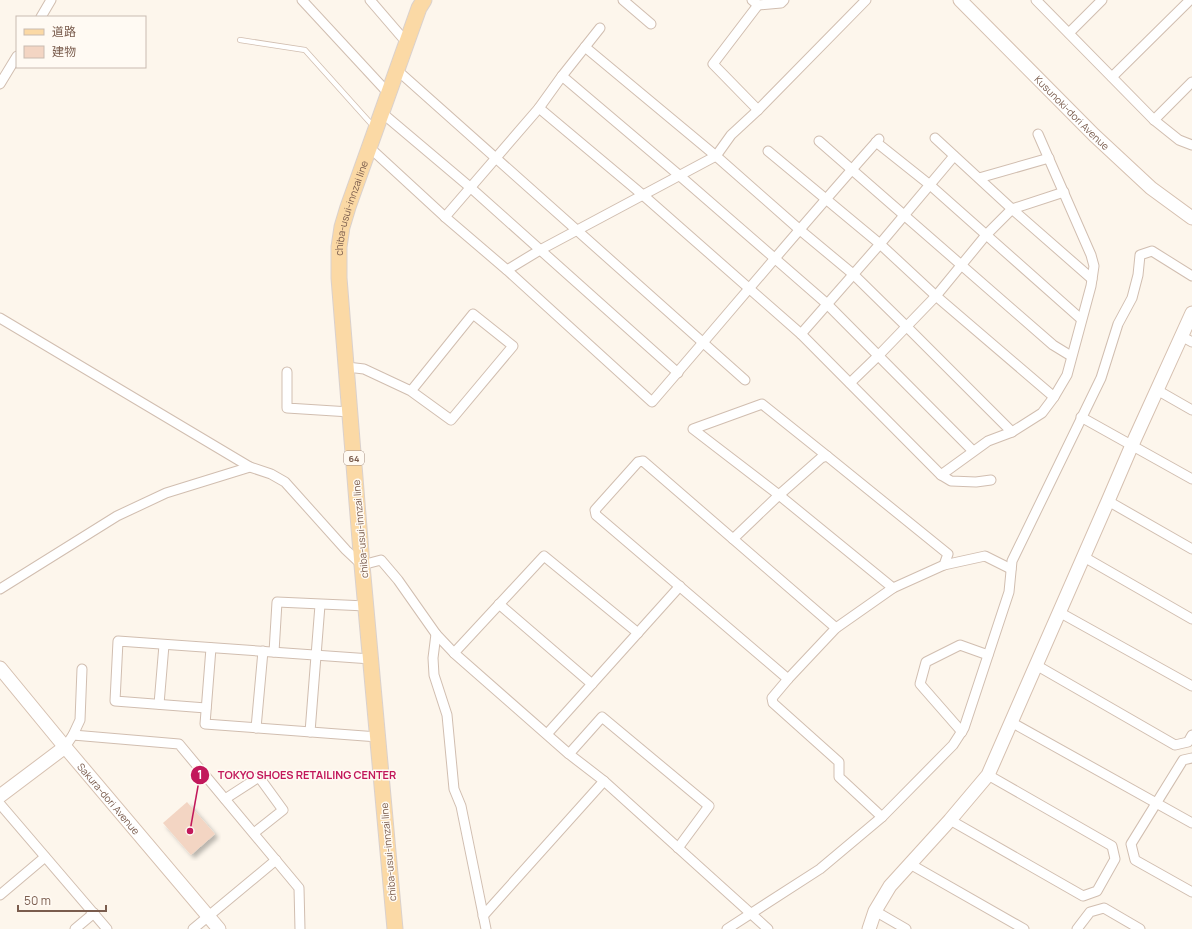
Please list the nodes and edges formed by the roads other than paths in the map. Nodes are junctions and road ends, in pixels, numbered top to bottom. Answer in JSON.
{"nodes":[{"id":1,"x":51,"y":0,"type":"edge"},
{"id":2,"x":302,"y":0,"type":"edge"},
{"id":3,"x":370,"y":0,"type":"edge"},
{"id":4,"x":424,"y":0,"type":"edge"},
{"id":5,"x":623,"y":0,"type":"edge"},
{"id":6,"x":784,"y":0,"type":"edge"},
{"id":7,"x":866,"y":0,"type":"edge"},
{"id":8,"x":960,"y":0,"type":"edge"},
{"id":9,"x":1036,"y":0,"type":"edge"},
{"id":10,"x":1102,"y":0,"type":"edge"},
{"id":11,"x":1190,"y":0,"type":"edge"},
{"id":12,"x":755,"y":2,"type":"edge"},
{"id":13,"x":42,"y":16,"type":"edge"},
{"id":14,"x":651,"y":24,"type":"dead end"},
{"id":15,"x":600,"y":28,"type":"dead end"},
{"id":16,"x":1069,"y":33,"type":"junction"},
{"id":17,"x":240,"y":40,"type":"dead end"},
{"id":18,"x":407,"y":43,"type":"junction"},
{"id":19,"x":585,"y":47,"type":"junction"},
{"id":20,"x":16,"y":58,"type":"edge"},
{"id":21,"x":398,"y":70,"type":"junction"},
{"id":22,"x":562,"y":76,"type":"junction"},
{"id":23,"x":1112,"y":77,"type":"junction"},
{"id":24,"x":1,"y":80,"type":"edge"},
{"id":25,"x":1192,"y":82,"type":"edge"},
{"id":26,"x":389,"y":94,"type":"junction"},
{"id":27,"x":539,"y":108,"type":"junction"},
{"id":28,"x":758,"y":110,"type":"junction"},
{"id":29,"x":381,"y":112,"type":"junction"},
{"id":30,"x":1154,"y":120,"type":"junction"},
{"id":31,"x":376,"y":129,"type":"junction"},
{"id":32,"x":1038,"y":134,"type":"dead end"},
{"id":33,"x":935,"y":138,"type":"dead end"},
{"id":34,"x":819,"y":141,"type":"dead end"},
{"id":35,"x":1192,"y":145,"type":"edge"},
{"id":36,"x":369,"y":147,"type":"junction"},
{"id":37,"x":768,"y":151,"type":"dead end"},
{"id":38,"x":716,"y":156,"type":"junction"},
{"id":39,"x":954,"y":156,"type":"junction"},
{"id":40,"x":497,"y":158,"type":"junction"},
{"id":41,"x":1049,"y":158,"type":"junction"},
{"id":42,"x":851,"y":170,"type":"junction"},
{"id":43,"x":680,"y":176,"type":"junction"},
{"id":44,"x":979,"y":178,"type":"junction"},
{"id":45,"x":930,"y":185,"type":"junction"},
{"id":46,"x":471,"y":188,"type":"junction"},
{"id":47,"x":1064,"y":192,"type":"junction"},
{"id":48,"x":644,"y":196,"type":"junction"},
{"id":49,"x":825,"y":199,"type":"junction"},
{"id":50,"x":1012,"y":210,"type":"junction"},
{"id":51,"x":904,"y":215,"type":"junction"},
{"id":52,"x":445,"y":217,"type":"junction"},
{"id":53,"x":1192,"y":218,"type":"edge"},
{"id":54,"x":800,"y":230,"type":"junction"},
{"id":55,"x":578,"y":231,"type":"junction"},
{"id":56,"x":986,"y":235,"type":"junction"},
{"id":57,"x":880,"y":244,"type":"junction"},
{"id":58,"x":540,"y":250,"type":"junction"},
{"id":59,"x":776,"y":259,"type":"junction"},
{"id":60,"x":962,"y":265,"type":"junction"},
{"id":61,"x":507,"y":270,"type":"junction"},
{"id":62,"x":853,"y":274,"type":"junction"},
{"id":63,"x":1192,"y":276,"type":"edge"},
{"id":64,"x":1092,"y":279,"type":"junction"},
{"id":65,"x":749,"y":289,"type":"junction"},
{"id":66,"x":936,"y":296,"type":"junction"},
{"id":67,"x":826,"y":303,"type":"junction"},
{"id":68,"x":1192,"y":313,"type":"edge"},
{"id":69,"x":0,"y":318,"type":"edge"},
{"id":70,"x":1081,"y":319,"type":"junction"},
{"id":71,"x":907,"y":327,"type":"junction"},
{"id":72,"x":801,"y":334,"type":"junction"},
{"id":73,"x":1187,"y":339,"type":"edge"},
{"id":74,"x":703,"y":342,"type":"junction"},
{"id":75,"x":879,"y":356,"type":"junction"},
{"id":76,"x":1071,"y":356,"type":"junction"},
{"id":77,"x":347,"y":367,"type":"junction"},
{"id":78,"x":287,"y":372,"type":"dead end"},
{"id":79,"x":678,"y":372,"type":"junction"},
{"id":80,"x":745,"y":380,"type":"dead end"},
{"id":81,"x":850,"y":383,"type":"junction"},
{"id":82,"x":1157,"y":390,"type":"junction"},
{"id":83,"x":411,"y":391,"type":"junction"},
{"id":84,"x":1054,"y":397,"type":"junction"},
{"id":85,"x":1192,"y":410,"type":"edge"},
{"id":86,"x":350,"y":412,"type":"junction"},
{"id":87,"x":1081,"y":417,"type":"junction"},
{"id":88,"x":1012,"y":432,"type":"junction"},
{"id":89,"x":1132,"y":445,"type":"junction"},
{"id":90,"x":973,"y":451,"type":"junction"},
{"id":91,"x":827,"y":456,"type":"junction"},
{"id":92,"x":250,"y":467,"type":"junction"},
{"id":93,"x":941,"y":475,"type":"junction"},
{"id":94,"x":991,"y":480,"type":"dead end"},
{"id":95,"x":1192,"y":480,"type":"edge"},
{"id":96,"x":779,"y":495,"type":"junction"},
{"id":97,"x":1108,"y":502,"type":"junction"},
{"id":98,"x":733,"y":539,"type":"junction"},
{"id":99,"x":1192,"y":549,"type":"edge"},
{"id":100,"x":1084,"y":557,"type":"junction"},
{"id":101,"x":362,"y":564,"type":"junction"},
{"id":102,"x":944,"y":565,"type":"junction"},
{"id":103,"x":1011,"y":569,"type":"junction"},
{"id":104,"x":680,"y":586,"type":"junction"},
{"id":105,"x":893,"y":588,"type":"junction"},
{"id":106,"x":0,"y":589,"type":"edge"},
{"id":107,"x":320,"y":604,"type":"junction"},
{"id":108,"x":500,"y":604,"type":"junction"},
{"id":109,"x":366,"y":606,"type":"junction"},
{"id":110,"x":1059,"y":612,"type":"junction"},
{"id":111,"x":1192,"y":619,"type":"edge"},
{"id":112,"x":836,"y":628,"type":"junction"},
{"id":113,"x":638,"y":633,"type":"junction"},
{"id":114,"x":436,"y":634,"type":"junction"},
{"id":115,"x":164,"y":645,"type":"junction"},
{"id":116,"x":211,"y":648,"type":"junction"},
{"id":117,"x":262,"y":651,"type":"junction"},
{"id":118,"x":274,"y":652,"type":"junction"},
{"id":119,"x":454,"y":653,"type":"junction"},
{"id":120,"x":315,"y":655,"type":"junction"},
{"id":121,"x":988,"y":655,"type":"junction"},
{"id":122,"x":372,"y":659,"type":"junction"},
{"id":123,"x":1036,"y":665,"type":"junction"},
{"id":124,"x":0,"y":668,"type":"edge"},
{"id":125,"x":82,"y":669,"type":"dead end"},
{"id":126,"x":788,"y":680,"type":"junction"},
{"id":127,"x":592,"y":684,"type":"junction"},
{"id":128,"x":1192,"y":686,"type":"edge"},
{"id":129,"x":159,"y":704,"type":"junction"},
{"id":130,"x":206,"y":708,"type":"junction"},
{"id":131,"x":1012,"y":722,"type":"junction"},
{"id":132,"x":256,"y":728,"type":"junction"},
{"id":133,"x":310,"y":732,"type":"junction"},
{"id":134,"x":962,"y":732,"type":"junction"},
{"id":135,"x":547,"y":734,"type":"junction"},
{"id":136,"x":73,"y":735,"type":"junction"},
{"id":137,"x":1192,"y":735,"type":"edge"},
{"id":138,"x":378,"y":737,"type":"junction"},
{"id":139,"x":65,"y":747,"type":"junction"},
{"id":140,"x":569,"y":754,"type":"junction"},
{"id":141,"x":1192,"y":758,"type":"edge"},
{"id":142,"x":988,"y":775,"type":"junction"},
{"id":143,"x":604,"y":782,"type":"junction"},
{"id":144,"x":0,"y":796,"type":"edge"},
{"id":145,"x":225,"y":799,"type":"junction"},
{"id":146,"x":1157,"y":803,"type":"junction"},
{"id":147,"x":0,"y":804,"type":"edge"},
{"id":148,"x":882,"y":817,"type":"junction"},
{"id":149,"x":950,"y":820,"type":"junction"},
{"id":150,"x":1192,"y":823,"type":"edge"},
{"id":151,"x":254,"y":833,"type":"junction"},
{"id":152,"x":678,"y":848,"type":"junction"},
{"id":153,"x":45,"y":857,"type":"junction"},
{"id":154,"x":276,"y":860,"type":"junction"},
{"id":155,"x":910,"y":864,"type":"junction"},
{"id":156,"x":1192,"y":892,"type":"edge"},
{"id":157,"x":0,"y":894,"type":"edge"},
{"id":158,"x":875,"y":911,"type":"junction"},
{"id":159,"x":94,"y":913,"type":"junction"},
{"id":160,"x":750,"y":914,"type":"junction"},
{"id":161,"x":209,"y":916,"type":"junction"},
{"id":162,"x":483,"y":916,"type":"junction"},
{"id":163,"x":75,"y":929,"type":"edge"},
{"id":164,"x":107,"y":929,"type":"edge"},
{"id":165,"x":194,"y":929,"type":"edge"},
{"id":166,"x":219,"y":929,"type":"edge"},
{"id":167,"x":300,"y":929,"type":"edge"},
{"id":168,"x":395,"y":929,"type":"edge"},
{"id":169,"x":486,"y":929,"type":"edge"},
{"id":170,"x":727,"y":929,"type":"edge"},
{"id":171,"x":768,"y":929,"type":"edge"},
{"id":172,"x":869,"y":929,"type":"edge"},
{"id":173,"x":906,"y":929,"type":"edge"},
{"id":174,"x":1024,"y":929,"type":"edge"},
{"id":175,"x":1077,"y":929,"type":"edge"},
{"id":176,"x":1140,"y":929,"type":"edge"}],
"edges":[{"from":1,"to":13,"type":"street"},
{"from":2,"to":26,"type":"street"},
{"from":3,"to":18,"type":"street"},
{"from":4,"to":18,"type":"main road","name":"chiba-usui-innzai line","number":"64"},
{"from":5,"to":14,"type":"street"},
{"from":6,"to":12,"type":"street"},
{"from":7,"to":28,"type":"street"},
{"from":8,"to":53,"type":"street","name":"Kusunoki-dori Avenue"},
{"from":9,"to":16,"type":"street"},
{"from":10,"to":16,"type":"street"},
{"from":11,"to":23,"type":"street"},
{"from":12,"to":28,"type":"street"},
{"from":15,"to":19,"type":"street"},
{"from":16,"to":23,"type":"street"},
{"from":17,"to":31,"type":"lane"},
{"from":18,"to":21,"type":"main road","name":"chiba-usui-innzai line","number":"64"},
{"from":19,"to":22,"type":"street"},
{"from":19,"to":38,"type":"street"},
{"from":20,"to":24,"type":"street"},
{"from":21,"to":26,"type":"main road","name":"chiba-usui-innzai line","number":"64"},
{"from":21,"to":40,"type":"street"},
{"from":22,"to":27,"type":"street"},
{"from":22,"to":43,"type":"street"},
{"from":23,"to":30,"type":"street"},
{"from":25,"to":30,"type":"street"},
{"from":26,"to":29,"type":"main road","name":"chiba-usui-innzai line","number":"64"},
{"from":27,"to":40,"type":"street"},
{"from":27,"to":48,"type":"street"},
{"from":28,"to":38,"type":"street"},
{"from":29,"to":31,"type":"main road","name":"chiba-usui-innzai line","number":"64"},
{"from":29,"to":46,"type":"street"},
{"from":30,"to":35,"type":"street"},
{"from":31,"to":36,"type":"main road","name":"chiba-usui-innzai line","number":"64"},
{"from":32,"to":41,"type":"street"},
{"from":33,"to":39,"type":"street"},
{"from":34,"to":42,"type":"street"},
{"from":36,"to":52,"type":"street"},
{"from":36,"to":77,"type":"main road","name":"chiba-usui-innzai line","number":"64"},
{"from":37,"to":49,"type":"street"},
{"from":38,"to":43,"type":"street"},
{"from":38,"to":54,"type":"street"},
{"from":39,"to":44,"type":"street"},
{"from":39,"to":45,"type":"street"},
{"from":40,"to":46,"type":"street"},
{"from":40,"to":55,"type":"street"},
{"from":41,"to":44,"type":"street"},
{"from":41,"to":47,"type":"street"},
{"from":42,"to":45,"type":"street"},
{"from":42,"to":49,"type":"street"},
{"from":42,"to":51,"type":"street"},
{"from":43,"to":48,"type":"street"},
{"from":43,"to":59,"type":"street"},
{"from":44,"to":50,"type":"street"},
{"from":45,"to":51,"type":"street"},
{"from":45,"to":56,"type":"street"},
{"from":46,"to":52,"type":"street"},
{"from":46,"to":58,"type":"street"},
{"from":47,"to":50,"type":"street"},
{"from":47,"to":64,"type":"street"},
{"from":48,"to":55,"type":"street"},
{"from":48,"to":65,"type":"street"},
{"from":49,"to":54,"type":"street"},
{"from":49,"to":57,"type":"street"},
{"from":50,"to":56,"type":"street"},
{"from":50,"to":64,"type":"street"},
{"from":51,"to":57,"type":"street"},
{"from":51,"to":60,"type":"street"},
{"from":52,"to":61,"type":"street"},
{"from":54,"to":59,"type":"street"},
{"from":54,"to":62,"type":"street"},
{"from":55,"to":58,"type":"street"},
{"from":55,"to":74,"type":"street"},
{"from":56,"to":60,"type":"street"},
{"from":56,"to":70,"type":"street"},
{"from":57,"to":62,"type":"street"},
{"from":57,"to":66,"type":"street"},
{"from":58,"to":61,"type":"street"},
{"from":58,"to":79,"type":"street"},
{"from":59,"to":65,"type":"street"},
{"from":59,"to":67,"type":"street"},
{"from":60,"to":66,"type":"street"},
{"from":60,"to":76,"type":"street"},
{"from":61,"to":79,"type":"street"},
{"from":62,"to":67,"type":"street"},
{"from":62,"to":71,"type":"street"},
{"from":63,"to":87,"type":"street"},
{"from":64,"to":70,"type":"street"},
{"from":65,"to":72,"type":"street"},
{"from":65,"to":74,"type":"street"},
{"from":66,"to":71,"type":"street"},
{"from":66,"to":84,"type":"street"},
{"from":67,"to":72,"type":"street"},
{"from":67,"to":75,"type":"street"},
{"from":68,"to":73,"type":"street"},
{"from":69,"to":92,"type":"street"},
{"from":70,"to":76,"type":"street"},
{"from":71,"to":75,"type":"street"},
{"from":71,"to":88,"type":"street"},
{"from":72,"to":81,"type":"street"},
{"from":73,"to":82,"type":"street"},
{"from":74,"to":79,"type":"street"},
{"from":74,"to":80,"type":"street"},
{"from":75,"to":81,"type":"street"},
{"from":75,"to":90,"type":"street"},
{"from":76,"to":84,"type":"street"},
{"from":77,"to":83,"type":"street"},
{"from":77,"to":86,"type":"main road","name":"chiba-usui-innzai line","number":"64"},
{"from":78,"to":86,"type":"street"},
{"from":81,"to":93,"type":"street"},
{"from":82,"to":85,"type":"street"},
{"from":82,"to":89,"type":"street"},
{"from":83,"to":83,"type":"street"},
{"from":84,"to":88,"type":"street"},
{"from":86,"to":101,"type":"main road","name":"chiba-usui-innzai line","number":"64"},
{"from":87,"to":89,"type":"street"},
{"from":87,"to":103,"type":"street"},
{"from":88,"to":90,"type":"street"},
{"from":89,"to":95,"type":"street"},
{"from":89,"to":97,"type":"street"},
{"from":90,"to":93,"type":"street"},
{"from":91,"to":96,"type":"street"},
{"from":91,"to":96,"type":"street"},
{"from":91,"to":102,"type":"street"},
{"from":92,"to":101,"type":"street"},
{"from":92,"to":106,"type":"street"},
{"from":93,"to":94,"type":"street"},
{"from":96,"to":98,"type":"street"},
{"from":96,"to":105,"type":"street"},
{"from":97,"to":99,"type":"street"},
{"from":97,"to":100,"type":"street"},
{"from":98,"to":104,"type":"street"},
{"from":98,"to":112,"type":"street"},
{"from":100,"to":110,"type":"street"},
{"from":100,"to":111,"type":"street"},
{"from":101,"to":109,"type":"main road","name":"chiba-usui-innzai line","number":"64"},
{"from":101,"to":114,"type":"street"},
{"from":102,"to":103,"type":"street"},
{"from":102,"to":105,"type":"street"},
{"from":103,"to":121,"type":"street"},
{"from":104,"to":113,"type":"street"},
{"from":104,"to":126,"type":"street"},
{"from":105,"to":112,"type":"street"},
{"from":107,"to":109,"type":"street"},
{"from":107,"to":118,"type":"street"},
{"from":107,"to":120,"type":"street"},
{"from":108,"to":113,"type":"street"},
{"from":108,"to":119,"type":"street"},
{"from":108,"to":127,"type":"street"},
{"from":109,"to":122,"type":"main road","name":"chiba-usui-innzai line","number":"64"},
{"from":110,"to":123,"type":"street"},
{"from":110,"to":128,"type":"street"},
{"from":112,"to":126,"type":"street"},
{"from":113,"to":127,"type":"street"},
{"from":114,"to":119,"type":"street"},
{"from":114,"to":162,"type":"street"},
{"from":115,"to":116,"type":"street"},
{"from":115,"to":129,"type":"street"},
{"from":115,"to":129,"type":"street"},
{"from":116,"to":117,"type":"street"},
{"from":116,"to":130,"type":"street"},
{"from":117,"to":118,"type":"street"},
{"from":117,"to":132,"type":"street"},
{"from":118,"to":120,"type":"street"},
{"from":119,"to":135,"type":"street"},
{"from":120,"to":122,"type":"street"},
{"from":120,"to":133,"type":"street"},
{"from":121,"to":134,"type":"street"},
{"from":121,"to":134,"type":"street"},
{"from":122,"to":138,"type":"main road","name":"chiba-usui-innzai line","number":"64"},
{"from":123,"to":131,"type":"street"},
{"from":123,"to":137,"type":"street"},
{"from":124,"to":139,"type":"street","name":"Sakura-dori Avenue"},
{"from":125,"to":136,"type":"street"},
{"from":126,"to":148,"type":"street"},
{"from":127,"to":135,"type":"street"},
{"from":129,"to":130,"type":"street"},
{"from":130,"to":132,"type":"street"},
{"from":131,"to":142,"type":"street"},
{"from":131,"to":146,"type":"street"},
{"from":132,"to":133,"type":"street"},
{"from":133,"to":138,"type":"street"},
{"from":134,"to":148,"type":"street"},
{"from":135,"to":140,"type":"street"},
{"from":136,"to":139,"type":"street"},
{"from":136,"to":145,"type":"street"},
{"from":138,"to":168,"type":"main road","name":"chiba-usui-innzai line","number":"64"},
{"from":139,"to":144,"type":"street"},
{"from":139,"to":161,"type":"street","name":"Sakura-dori Avenue"},
{"from":140,"to":143,"type":"street"},
{"from":140,"to":152,"type":"street"},
{"from":141,"to":146,"type":"street"},
{"from":142,"to":149,"type":"street"},
{"from":142,"to":149,"type":"street"},
{"from":143,"to":152,"type":"street"},
{"from":143,"to":162,"type":"street"},
{"from":145,"to":151,"type":"street"},
{"from":145,"to":151,"type":"street"},
{"from":146,"to":150,"type":"street"},
{"from":146,"to":156,"type":"street"},
{"from":147,"to":153,"type":"street"},
{"from":148,"to":160,"type":"street"},
{"from":149,"to":155,"type":"street"},
{"from":151,"to":154,"type":"street"},
{"from":152,"to":160,"type":"street"},
{"from":153,"to":157,"type":"street"},
{"from":153,"to":159,"type":"street"},
{"from":154,"to":161,"type":"street"},
{"from":154,"to":167,"type":"street"},
{"from":155,"to":158,"type":"street"},
{"from":155,"to":174,"type":"street"},
{"from":158,"to":172,"type":"street"},
{"from":158,"to":173,"type":"street"},
{"from":159,"to":163,"type":"street"},
{"from":159,"to":164,"type":"street"},
{"from":160,"to":170,"type":"street"},
{"from":160,"to":171,"type":"street"},
{"from":161,"to":165,"type":"street"},
{"from":161,"to":166,"type":"street","name":"Sakura-dori Avenue"},
{"from":162,"to":169,"type":"street"},
{"from":175,"to":176,"type":"street"}]}
